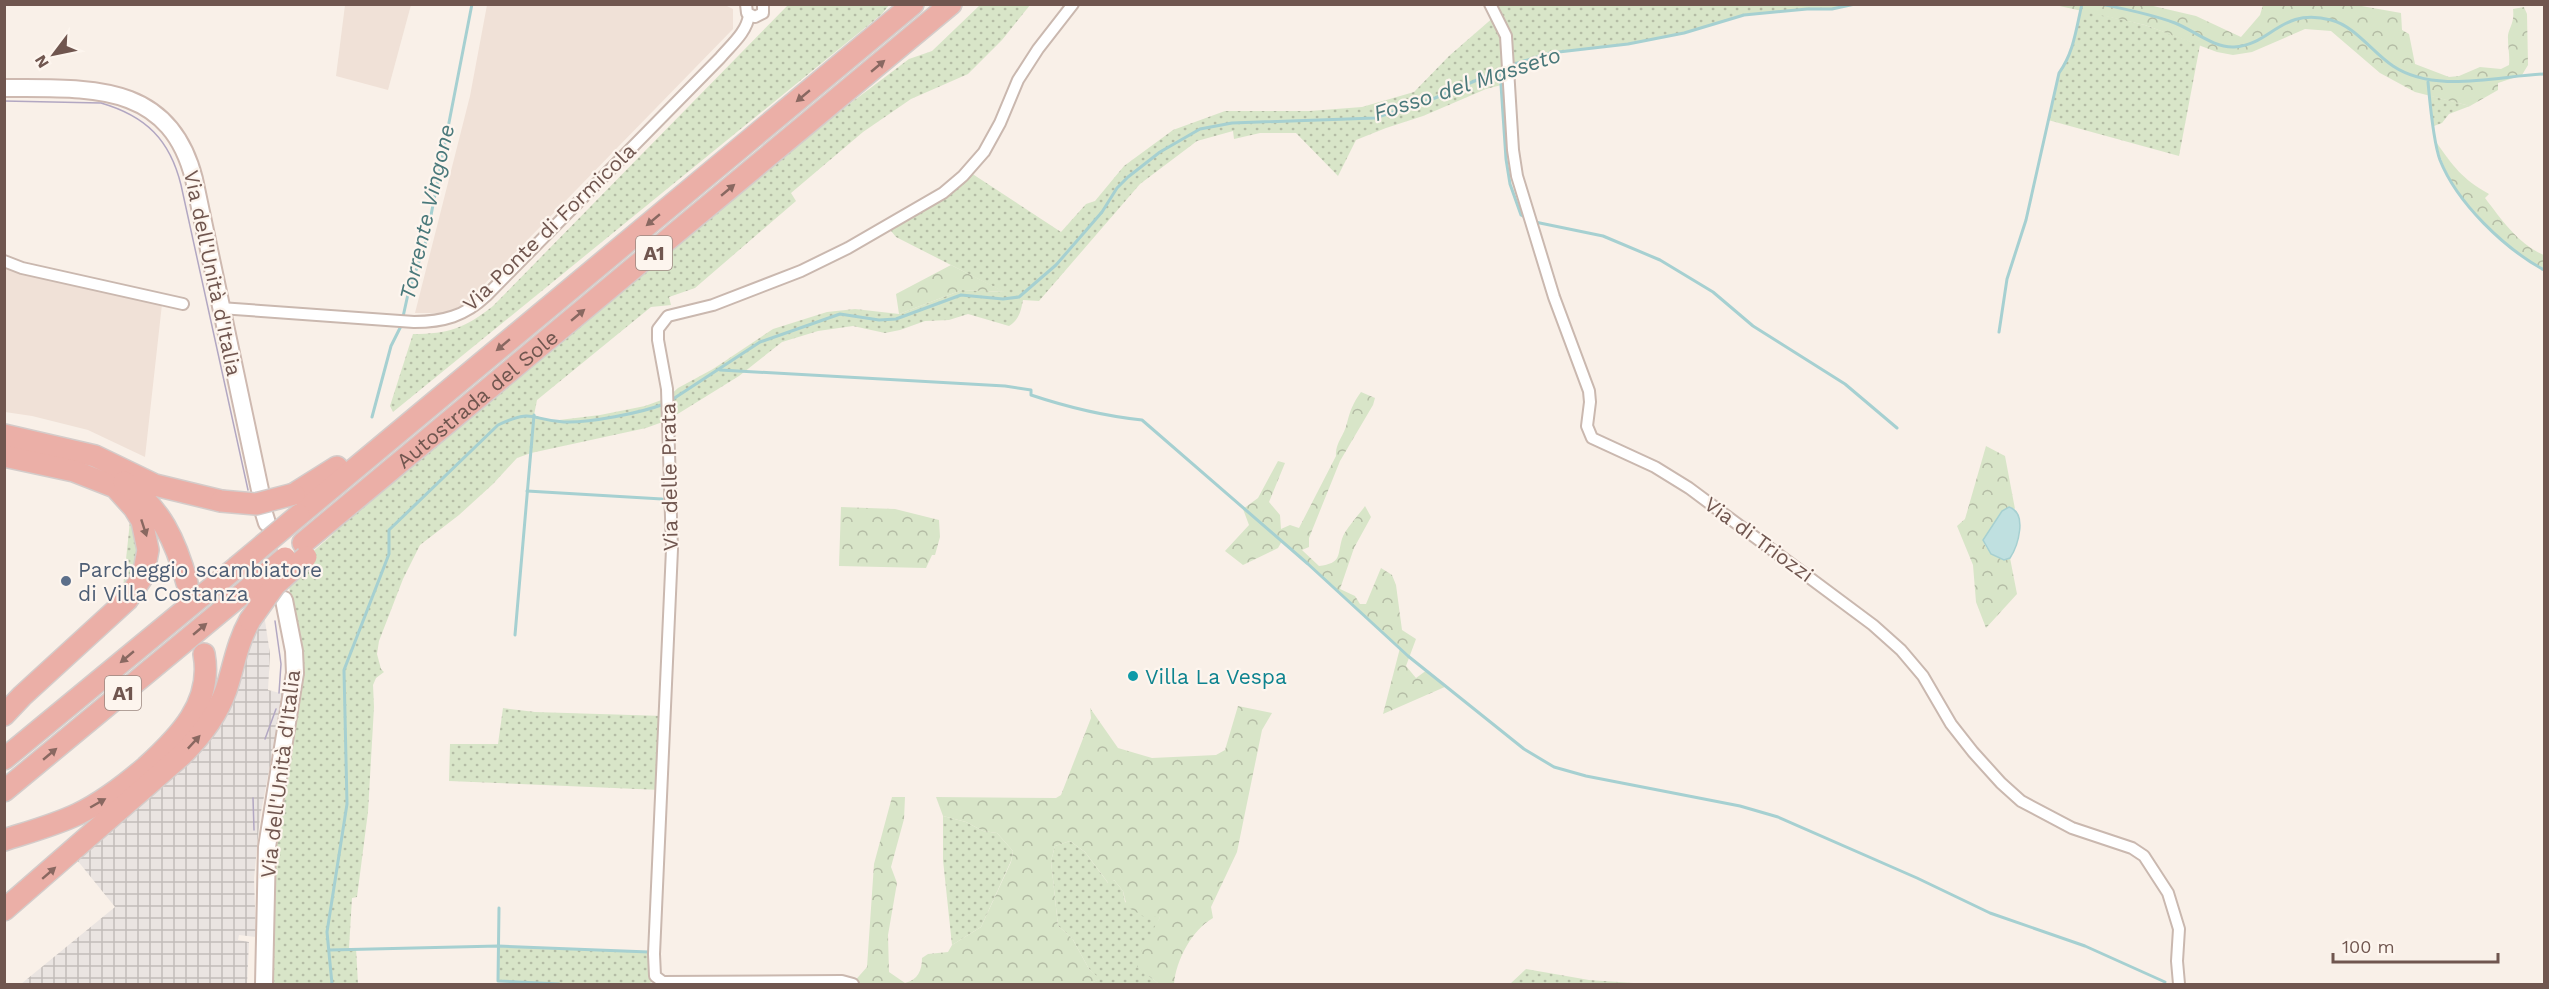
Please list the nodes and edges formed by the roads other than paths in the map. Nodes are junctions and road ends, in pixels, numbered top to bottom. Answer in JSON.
{"nodes":[{"id":1,"x":763,"y":4,"type":"edge"},
{"id":2,"x":913,"y":4,"type":"edge"},
{"id":3,"x":951,"y":4,"type":"edge"},
{"id":4,"x":1074,"y":4,"type":"edge"},
{"id":5,"x":1490,"y":4,"type":"edge"},
{"id":6,"x":747,"y":10,"type":"edge"},
{"id":7,"x":4,"y":88,"type":"edge"},
{"id":8,"x":4,"y":261,"type":"edge"},
{"id":9,"x":183,"y":304,"type":"dead end"},
{"id":10,"x":220,"y":308,"type":"junction"},
{"id":11,"x":451,"y":388,"type":"junction"},
{"id":12,"x":4,"y":435,"type":"edge"},
{"id":13,"x":31,"y":440,"type":"junction"},
{"id":14,"x":4,"y":456,"type":"edge"},
{"id":15,"x":260,"y":490,"type":"dead end"},
{"id":16,"x":305,"y":550,"type":"junction"},
{"id":17,"x":187,"y":583,"type":"dead end"},
{"id":18,"x":284,"y":600,"type":"dead end"},
{"id":19,"x":204,"y":654,"type":"dead end"},
{"id":20,"x":13,"y":702,"type":"edge"},
{"id":21,"x":4,"y":715,"type":"edge"},
{"id":22,"x":4,"y":759,"type":"edge"},
{"id":23,"x":4,"y":791,"type":"edge"},
{"id":24,"x":4,"y":840,"type":"edge"},
{"id":25,"x":4,"y":910,"type":"edge"},
{"id":26,"x":264,"y":984,"type":"edge"},
{"id":27,"x":853,"y":984,"type":"edge"},
{"id":28,"x":2179,"y":984,"type":"edge"}],
"edges":[{"from":1,"to":6,"type":"street","name":"Via Ponte di Formicola"},
{"from":2,"to":11,"type":"highway","name":"Autostrada del Sole","number":"A1","one_way":true},
{"from":16,"to":3,"type":"highway","name":"Autostrada del Sole","number":"A1","one_way":true},
{"from":4,"to":27,"type":"street","name":"Via delle Prata"},
{"from":5,"to":28,"type":"street","name":"Via di Triozzi"},
{"from":6,"to":10,"type":"street","name":"Via Ponte di Formicola"},
{"from":7,"to":10,"type":"street","name":"Via dell'Unità d'Italia"},
{"from":8,"to":9,"type":"street"},
{"from":10,"to":15,"type":"street","name":"Via dell'Unità d'Italia"},
{"from":11,"to":13,"type":"highway","bridge":true},
{"from":11,"to":22,"type":"highway","name":"Autostrada del Sole","number":"A1","one_way":true,"bridge":true},
{"from":12,"to":13,"type":"highway"},
{"from":13,"to":17,"type":"highway"},
{"from":14,"to":20,"type":"highway","one_way":true},
{"from":23,"to":16,"type":"highway","number":"A1","one_way":true,"bridge":true},
{"from":25,"to":16,"type":"highway","one_way":true,"bridge":true},
{"from":18,"to":26,"type":"street","name":"Via dell'Unità d'Italia"},
{"from":24,"to":19,"type":"highway","one_way":true},
{"from":20,"to":21,"type":"highway"}]}
